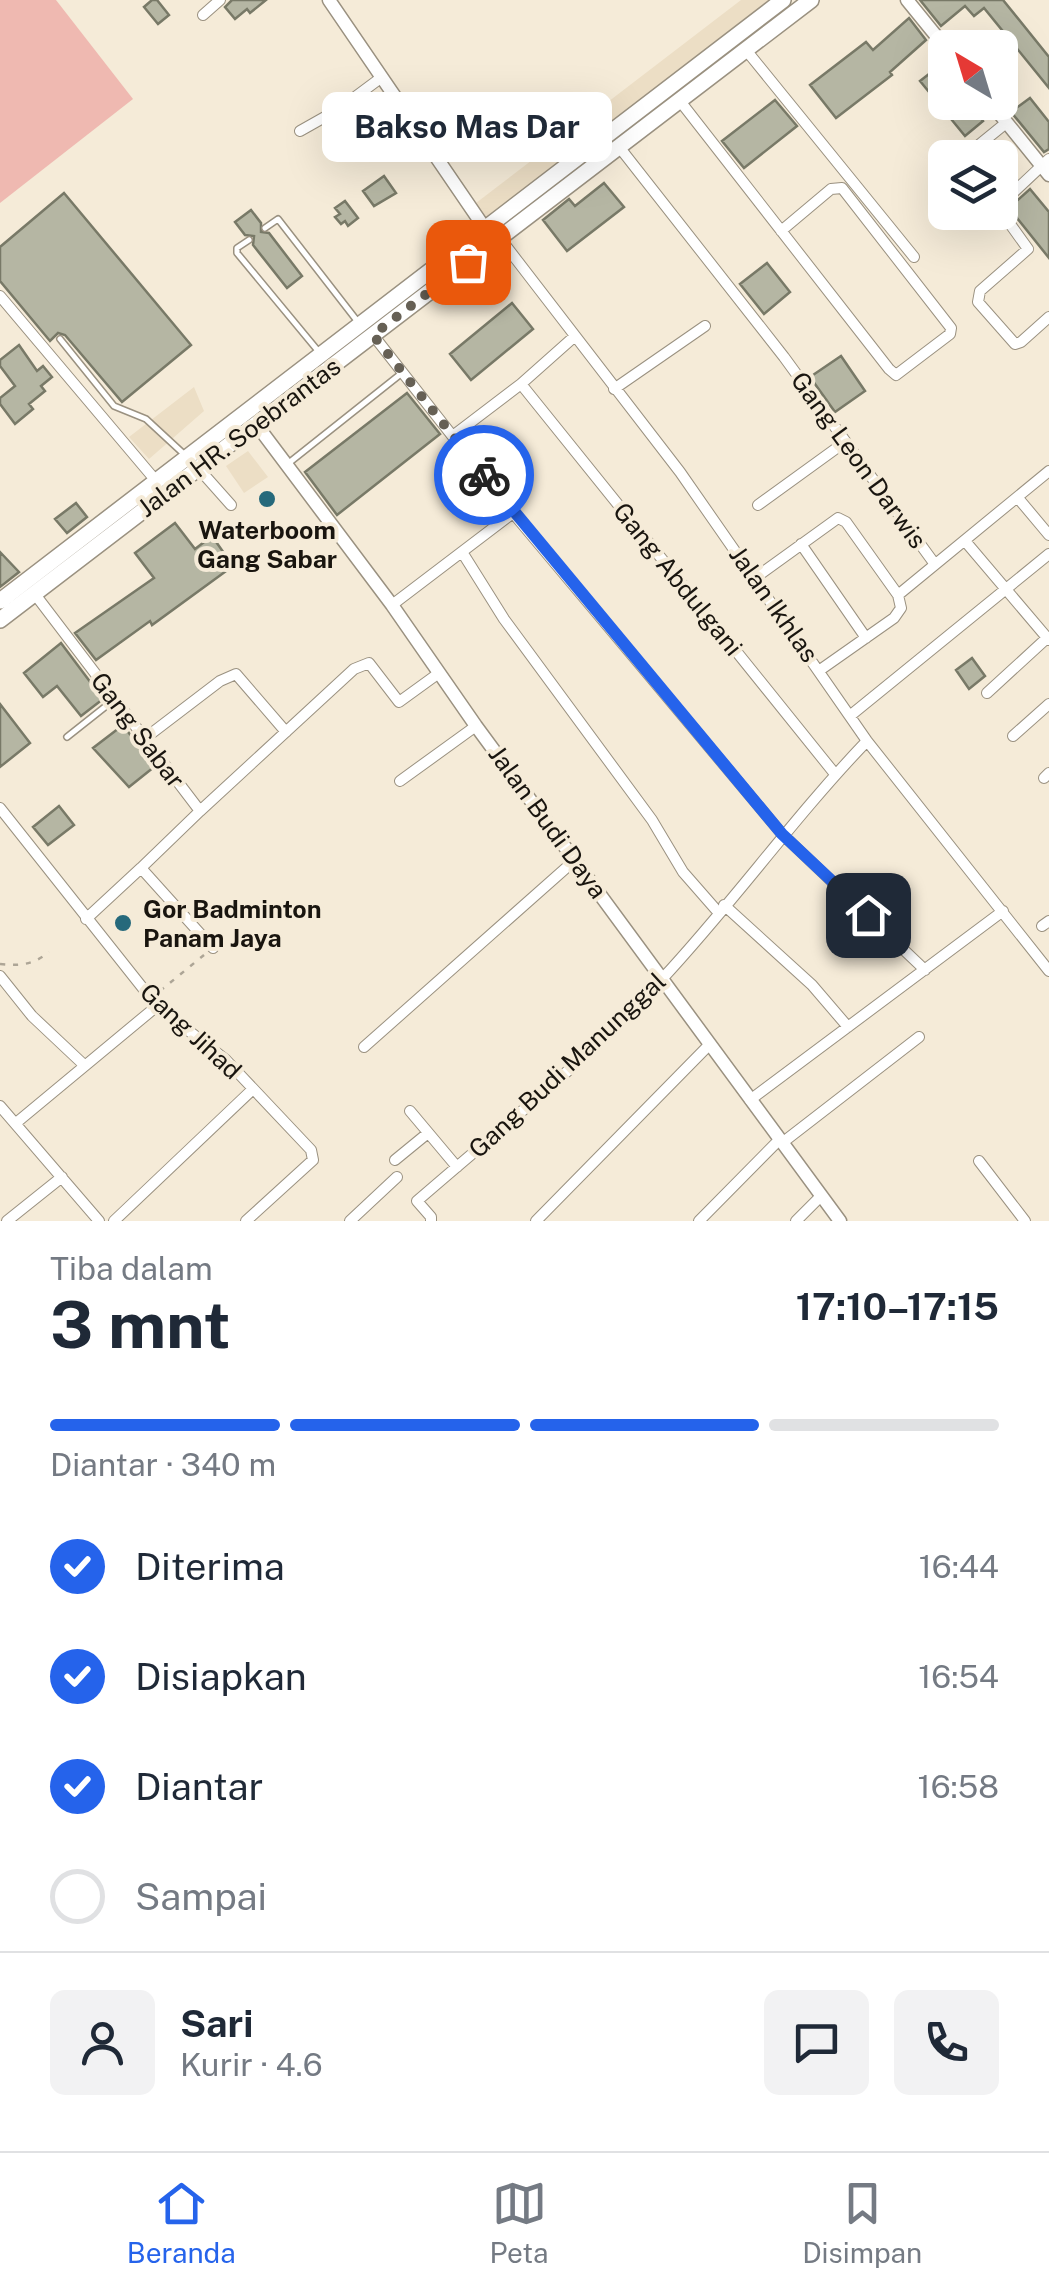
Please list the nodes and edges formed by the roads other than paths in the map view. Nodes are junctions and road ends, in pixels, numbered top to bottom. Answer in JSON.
{"nodes":[{"id":1,"x":220,"y":0,"type":"edge"},
{"id":2,"x":329,"y":0,"type":"edge"},
{"id":3,"x":811,"y":0,"type":"edge"},
{"id":4,"x":907,"y":0,"type":"edge"},
{"id":5,"x":777,"y":2,"type":"edge"},
{"id":6,"x":203,"y":16,"type":"dead end"},
{"id":7,"x":931,"y":30,"type":"edge"},
{"id":8,"x":746,"y":50,"type":"junction"},
{"id":9,"x":382,"y":77,"type":"junction"},
{"id":10,"x":680,"y":101,"type":"junction"},
{"id":11,"x":1004,"y":120,"type":"edge"},
{"id":12,"x":1006,"y":123,"type":"junction"},
{"id":13,"x":300,"y":131,"type":"dead end"},
{"id":14,"x":985,"y":140,"type":"edge"},
{"id":15,"x":620,"y":148,"type":"junction"},
{"id":16,"x":591,"y":158,"type":"junction"},
{"id":17,"x":1046,"y":167,"type":"edge"},
{"id":18,"x":1018,"y":191,"type":"edge"},
{"id":19,"x":265,"y":228,"type":"dead end"},
{"id":20,"x":781,"y":230,"type":"junction"},
{"id":21,"x":1016,"y":230,"type":"edge"},
{"id":22,"x":493,"y":234,"type":"junction"},
{"id":23,"x":249,"y":240,"type":"dead end"},
{"id":24,"x":914,"y":257,"type":"dead end"},
{"id":25,"x":0,"y":296,"type":"edge"},
{"id":26,"x":1049,"y":317,"type":"edge"},
{"id":27,"x":705,"y":326,"type":"dead end"},
{"id":28,"x":367,"y":330,"type":"junction"},
{"id":29,"x":576,"y":336,"type":"junction"},
{"id":30,"x":60,"y":339,"type":"dead end"},
{"id":31,"x":321,"y":354,"type":"junction"},
{"id":32,"x":403,"y":372,"type":"junction"},
{"id":33,"x":521,"y":384,"type":"junction"},
{"id":34,"x":614,"y":389,"type":"junction"},
{"id":35,"x":256,"y":424,"type":"junction"},
{"id":36,"x":454,"y":435,"type":"junction"},
{"id":37,"x":845,"y":442,"type":"junction"},
{"id":38,"x":194,"y":464,"type":"junction"},
{"id":39,"x":288,"y":464,"type":"junction"},
{"id":40,"x":1049,"y":471,"type":"edge"},
{"id":41,"x":157,"y":482,"type":"junction"},
{"id":42,"x":1018,"y":498,"type":"junction"},
{"id":43,"x":758,"y":505,"type":"dead end"},
{"id":44,"x":231,"y":506,"type":"dead end"},
{"id":45,"x":513,"y":512,"type":"junction"},
{"id":46,"x":1049,"y":535,"type":"edge"},
{"id":47,"x":965,"y":542,"type":"junction"},
{"id":48,"x":801,"y":544,"type":"junction"},
{"id":49,"x":462,"y":552,"type":"junction"},
{"id":50,"x":1049,"y":554,"type":"edge"},
{"id":51,"x":934,"y":563,"type":"junction"},
{"id":52,"x":756,"y":578,"type":"junction"},
{"id":53,"x":1007,"y":590,"type":"junction"},
{"id":54,"x":34,"y":593,"type":"junction"},
{"id":55,"x":898,"y":594,"type":"junction"},
{"id":56,"x":0,"y":601,"type":"edge"},
{"id":57,"x":392,"y":605,"type":"junction"},
{"id":58,"x":0,"y":620,"type":"edge"},
{"id":59,"x":866,"y":638,"type":"junction"},
{"id":60,"x":1048,"y":639,"type":"edge"},
{"id":61,"x":820,"y":670,"type":"junction"},
{"id":62,"x":440,"y":673,"type":"junction"},
{"id":63,"x":986,"y":693,"type":"dead end"},
{"id":64,"x":114,"y":699,"type":"junction"},
{"id":65,"x":1049,"y":704,"type":"edge"},
{"id":66,"x":851,"y":715,"type":"junction"},
{"id":67,"x":476,"y":726,"type":"junction"},
{"id":68,"x":286,"y":732,"type":"junction"},
{"id":69,"x":1013,"y":736,"type":"dead end"},
{"id":70,"x":67,"y":737,"type":"dead end"},
{"id":71,"x":144,"y":738,"type":"junction"},
{"id":72,"x":867,"y":741,"type":"junction"},
{"id":73,"x":835,"y":774,"type":"junction"},
{"id":74,"x":400,"y":782,"type":"dead end"},
{"id":75,"x":0,"y":808,"type":"edge"},
{"id":76,"x":200,"y":811,"type":"junction"},
{"id":77,"x":782,"y":834,"type":"junction"},
{"id":78,"x":575,"y":860,"type":"junction"},
{"id":79,"x":141,"y":868,"type":"junction"},
{"id":80,"x":721,"y":908,"type":"junction"},
{"id":81,"x":1004,"y":911,"type":"junction"},
{"id":82,"x":86,"y":919,"type":"junction"},
{"id":83,"x":213,"y":948,"type":"road end"},
{"id":84,"x":925,"y":970,"type":"junction"},
{"id":85,"x":1049,"y":971,"type":"edge"},
{"id":86,"x":0,"y":976,"type":"edge"},
{"id":87,"x":662,"y":979,"type":"junction"},
{"id":88,"x":154,"y":1002,"type":"junction"},
{"id":89,"x":848,"y":1027,"type":"junction"},
{"id":90,"x":919,"y":1037,"type":"dead end"},
{"id":91,"x":710,"y":1044,"type":"junction"},
{"id":92,"x":364,"y":1047,"type":"dead end"},
{"id":93,"x":83,"y":1064,"type":"junction"},
{"id":94,"x":254,"y":1090,"type":"junction"},
{"id":95,"x":750,"y":1100,"type":"junction"},
{"id":96,"x":0,"y":1106,"type":"edge"},
{"id":97,"x":410,"y":1111,"type":"dead end"},
{"id":98,"x":16,"y":1123,"type":"junction"},
{"id":99,"x":428,"y":1133,"type":"junction"},
{"id":100,"x":781,"y":1141,"type":"junction"},
{"id":101,"x":395,"y":1160,"type":"dead end"},
{"id":102,"x":979,"y":1161,"type":"dead end"},
{"id":103,"x":456,"y":1166,"type":"junction"},
{"id":104,"x":396,"y":1177,"type":"dead end"},
{"id":105,"x":62,"y":1178,"type":"junction"},
{"id":106,"x":821,"y":1196,"type":"junction"},
{"id":107,"x":7,"y":1221,"type":"edge"},
{"id":108,"x":99,"y":1221,"type":"edge"},
{"id":109,"x":114,"y":1221,"type":"edge"},
{"id":110,"x":246,"y":1221,"type":"edge"},
{"id":111,"x":350,"y":1221,"type":"edge"},
{"id":112,"x":431,"y":1221,"type":"edge"},
{"id":113,"x":536,"y":1221,"type":"edge"},
{"id":114,"x":699,"y":1221,"type":"edge"},
{"id":115,"x":796,"y":1221,"type":"edge"},
{"id":116,"x":840,"y":1221,"type":"edge"},
{"id":117,"x":1025,"y":1221,"type":"edge"}],
"edges":[{"from":1,"to":6,"type":"street"},
{"from":2,"to":9,"type":"street"},
{"from":3,"to":8,"type":"main road","name":"Jalan HR. Soebrantas"},
{"from":4,"to":7,"type":"street"},
{"from":5,"to":16,"type":"main road","name":"Jalan HR. Soebrantas"},
{"from":8,"to":10,"type":"main road","name":"Jalan HR. Soebrantas"},
{"from":8,"to":24,"type":"street"},
{"from":9,"to":13,"type":"street"},
{"from":9,"to":22,"type":"street"},
{"from":10,"to":15,"type":"main road","name":"Jalan HR. Soebrantas"},
{"from":10,"to":20,"type":"street"},
{"from":11,"to":12,"type":"street"},
{"from":12,"to":14,"type":"street"},
{"from":12,"to":17,"type":"street"},
{"from":15,"to":16,"type":"main road","name":"Jalan HR. Soebrantas"},
{"from":15,"to":37,"type":"street","name":"Gang Leon Darwis"},
{"from":16,"to":22,"type":"main road","name":"Jalan HR. Soebrantas"},
{"from":17,"to":18,"type":"street"},
{"from":19,"to":28,"type":"lane"},
{"from":20,"to":20,"type":"street"},
{"from":21,"to":26,"type":"street"},
{"from":22,"to":28,"type":"main road","name":"Jalan HR. Soebrantas"},
{"from":22,"to":29,"type":"street","name":"Jalan Ikhlas"},
{"from":23,"to":31,"type":"lane"},
{"from":25,"to":41,"type":"street"},
{"from":27,"to":34,"type":"street"},
{"from":28,"to":31,"type":"main road","name":"Jalan HR. Soebrantas"},
{"from":28,"to":32,"type":"street"},
{"from":28,"to":35,"type":"main road","name":"Jalan HR. Soebrantas"},
{"from":29,"to":33,"type":"street"},
{"from":29,"to":34,"type":"street","name":"Jalan Ikhlas"},
{"from":30,"to":38,"type":"lane"},
{"from":31,"to":38,"type":"main road","name":"Jalan HR. Soebrantas"},
{"from":32,"to":36,"type":"street"},
{"from":32,"to":39,"type":"lane"},
{"from":33,"to":36,"type":"street"},
{"from":33,"to":73,"type":"street","name":"Gang Abdulgani"},
{"from":34,"to":52,"type":"street","name":"Jalan Ikhlas"},
{"from":35,"to":38,"type":"main road","name":"Jalan HR. Soebrantas"},
{"from":35,"to":39,"type":"street","name":"Jalan Budi Daya"},
{"from":36,"to":45,"type":"street"},
{"from":37,"to":43,"type":"street"},
{"from":37,"to":51,"type":"street","name":"Gang Leon Darwis"},
{"from":38,"to":41,"type":"main road","name":"Jalan HR. Soebrantas"},
{"from":38,"to":44,"type":"street"},
{"from":38,"to":54,"type":"main road","name":"Jalan HR. Soebrantas"},
{"from":39,"to":57,"type":"street","name":"Jalan Budi Daya"},
{"from":40,"to":42,"type":"street"},
{"from":41,"to":56,"type":"main road","name":"Jalan HR. Soebrantas"},
{"from":42,"to":46,"type":"street"},
{"from":42,"to":47,"type":"street"},
{"from":45,"to":49,"type":"street"},
{"from":45,"to":77,"type":"street"},
{"from":47,"to":51,"type":"street"},
{"from":47,"to":53,"type":"street"},
{"from":48,"to":52,"type":"street"},
{"from":48,"to":55,"type":"street"},
{"from":48,"to":59,"type":"street"},
{"from":49,"to":57,"type":"street"},
{"from":49,"to":80,"type":"street"},
{"from":50,"to":53,"type":"street"},
{"from":51,"to":55,"type":"street"},
{"from":52,"to":61,"type":"street","name":"Jalan Ikhlas"},
{"from":53,"to":60,"type":"street"},
{"from":53,"to":66,"type":"street"},
{"from":54,"to":58,"type":"main road","name":"Jalan HR. Soebrantas"},
{"from":54,"to":64,"type":"street","name":"Gang Sabar"},
{"from":55,"to":59,"type":"street"},
{"from":57,"to":62,"type":"street","name":"Jalan Budi Daya"},
{"from":59,"to":61,"type":"street"},
{"from":60,"to":63,"type":"street"},
{"from":61,"to":66,"type":"street","name":"Jalan Ikhlas"},
{"from":62,"to":67,"type":"street","name":"Jalan Budi Daya"},
{"from":62,"to":68,"type":"street"},
{"from":64,"to":70,"type":"lane"},
{"from":64,"to":71,"type":"street","name":"Gang Sabar"},
{"from":65,"to":69,"type":"street"},
{"from":66,"to":72,"type":"street","name":"Jalan Ikhlas"},
{"from":67,"to":74,"type":"street"},
{"from":67,"to":78,"type":"street","name":"Jalan Budi Daya"},
{"from":68,"to":71,"type":"street"},
{"from":68,"to":76,"type":"street"},
{"from":71,"to":76,"type":"street","name":"Gang Sabar"},
{"from":72,"to":73,"type":"street","name":"Gang Budi Manunggal"},
{"from":72,"to":81,"type":"street","name":"Jalan Ikhlas"},
{"from":73,"to":77,"type":"street","name":"Gang Budi Manunggal"},
{"from":75,"to":82,"type":"street","name":"Gang Jihad"},
{"from":76,"to":79,"type":"street","name":"Gang Sabar"},
{"from":77,"to":80,"type":"street","name":"Gang Budi Manunggal"},
{"from":77,"to":84,"type":"street"},
{"from":78,"to":87,"type":"street","name":"Jalan Budi Daya"},
{"from":78,"to":92,"type":"street"},
{"from":79,"to":82,"type":"street","name":"Gang Sabar"},
{"from":79,"to":83,"type":"street"},
{"from":80,"to":87,"type":"street","name":"Gang Budi Manunggal"},
{"from":80,"to":89,"type":"street"},
{"from":81,"to":84,"type":"street"},
{"from":81,"to":85,"type":"street","name":"Jalan Ikhlas"},
{"from":82,"to":88,"type":"street","name":"Gang Jihad"},
{"from":84,"to":89,"type":"street"},
{"from":86,"to":93,"type":"street"},
{"from":87,"to":91,"type":"street","name":"Jalan Budi Daya"},
{"from":87,"to":103,"type":"street","name":"Gang Budi Manunggal"},
{"from":88,"to":93,"type":"street"},
{"from":88,"to":94,"type":"street","name":"Gang Jihad"},
{"from":89,"to":95,"type":"street"},
{"from":90,"to":100,"type":"street"},
{"from":91,"to":95,"type":"street","name":"Jalan Budi Daya"},
{"from":91,"to":113,"type":"street"},
{"from":93,"to":98,"type":"street"},
{"from":94,"to":109,"type":"street"},
{"from":94,"to":110,"type":"street","name":"Gang Jihad"},
{"from":95,"to":100,"type":"street","name":"Jalan Budi Daya"},
{"from":96,"to":98,"type":"street"},
{"from":97,"to":99,"type":"street"},
{"from":98,"to":105,"type":"street"},
{"from":99,"to":101,"type":"street"},
{"from":99,"to":103,"type":"street"},
{"from":100,"to":106,"type":"street","name":"Jalan Budi Daya"},
{"from":100,"to":114,"type":"street"},
{"from":102,"to":117,"type":"street"},
{"from":103,"to":112,"type":"street","name":"Gang Budi Manunggal"},
{"from":104,"to":111,"type":"street"},
{"from":105,"to":107,"type":"street"},
{"from":105,"to":108,"type":"street"},
{"from":106,"to":115,"type":"street"},
{"from":106,"to":116,"type":"street","name":"Jalan Budi Daya"}]}
